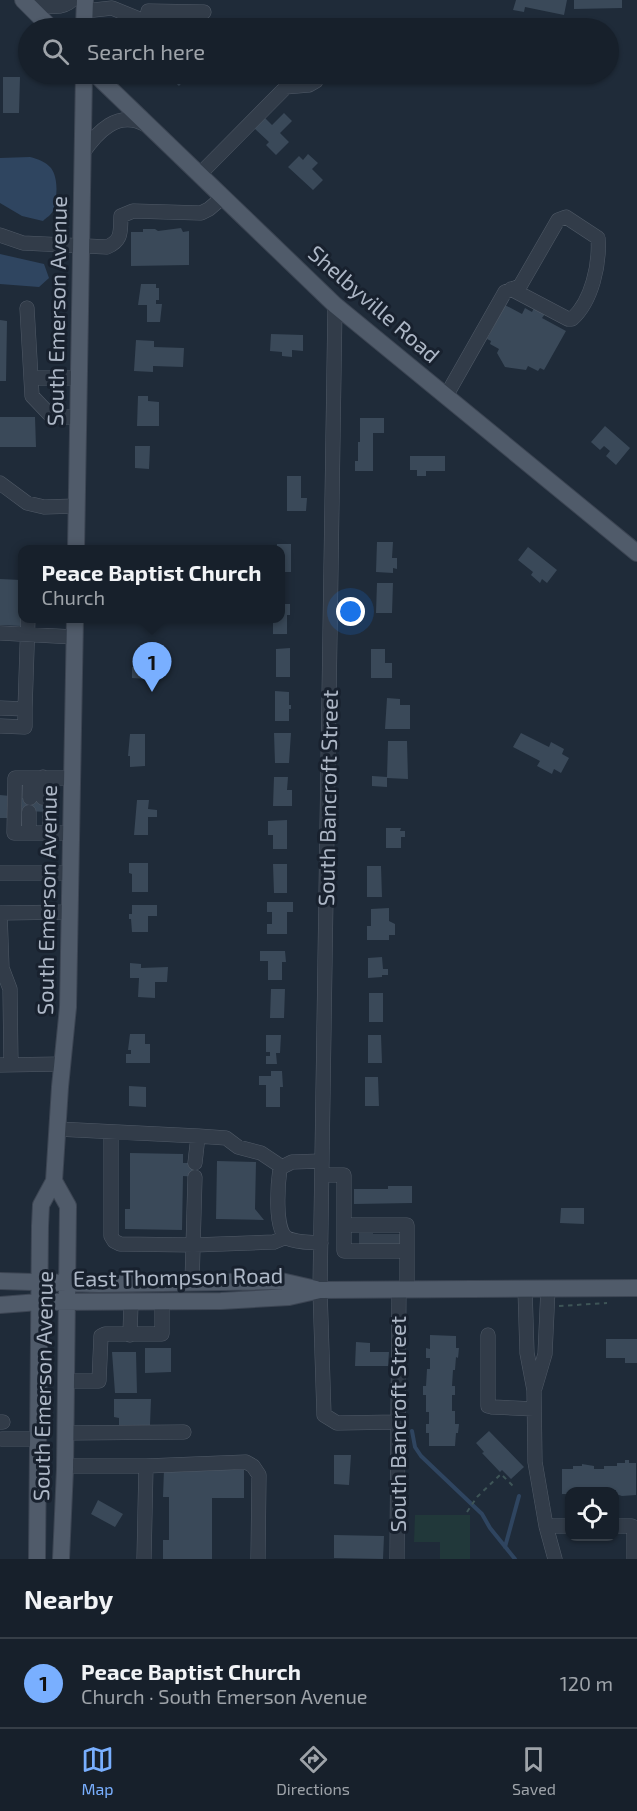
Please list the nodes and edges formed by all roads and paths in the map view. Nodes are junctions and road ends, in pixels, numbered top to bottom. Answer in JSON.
{"nodes":[{"id":1,"x":23,"y":0,"type":"edge"},
{"id":2,"x":28,"y":0,"type":"edge"},
{"id":3,"x":81,"y":4,"type":"edge"},
{"id":4,"x":148,"y":5,"type":"edge"},
{"id":5,"x":204,"y":12,"type":"dead end"},
{"id":6,"x":41,"y":18,"type":"edge"},
{"id":7,"x":137,"y":18,"type":"edge"},
{"id":8,"x":84,"y":84,"type":"edge"},
{"id":9,"x":106,"y":84,"type":"edge"},
{"id":10,"x":288,"y":84,"type":"edge"},
{"id":11,"x":311,"y":84,"type":"edge"},
{"id":12,"x":285,"y":87,"type":"junction"},
{"id":13,"x":153,"y":129,"type":"junction"},
{"id":14,"x":82,"y":154,"type":"junction"},
{"id":15,"x":200,"y":174,"type":"junction"},
{"id":16,"x":223,"y":197,"type":"junction"},
{"id":17,"x":0,"y":235,"type":"edge"},
{"id":18,"x":81,"y":245,"type":"junction"},
{"id":19,"x":511,"y":289,"type":"junction"},
{"id":20,"x":335,"y":305,"type":"junction"},
{"id":21,"x":27,"y":308,"type":"dead end"},
{"id":22,"x":31,"y":378,"type":"junction"},
{"id":23,"x":79,"y":378,"type":"junction"},
{"id":24,"x":446,"y":396,"type":"junction"},
{"id":25,"x":78,"y":417,"type":"junction"},
{"id":26,"x":0,"y":483,"type":"edge"},
{"id":27,"x":76,"y":506,"type":"junction"},
{"id":28,"x":76,"y":545,"type":"edge"},
{"id":29,"x":637,"y":553,"type":"edge"},
{"id":30,"x":28,"y":623,"type":"edge"},
{"id":31,"x":75,"y":623,"type":"edge"},
{"id":32,"x":0,"y":633,"type":"edge"},
{"id":33,"x":27,"y":633,"type":"junction"},
{"id":34,"x":74,"y":637,"type":"junction"},
{"id":35,"x":0,"y":708,"type":"edge"},
{"id":36,"x":26,"y":709,"type":"junction"},
{"id":37,"x":0,"y":726,"type":"edge"},
{"id":38,"x":41,"y":778,"type":"junction"},
{"id":39,"x":72,"y":778,"type":"junction"},
{"id":40,"x":41,"y":805,"type":"junction"},
{"id":41,"x":41,"y":833,"type":"junction"},
{"id":42,"x":71,"y":833,"type":"junction"},
{"id":43,"x":0,"y":873,"type":"edge"},
{"id":44,"x":70,"y":873,"type":"junction"},
{"id":45,"x":69,"y":912,"type":"junction"},
{"id":46,"x":62,"y":1064,"type":"junction"},
{"id":47,"x":6,"y":1065,"type":"edge"},
{"id":48,"x":57,"y":1130,"type":"junction"},
{"id":49,"x":111,"y":1132,"type":"junction"},
{"id":50,"x":198,"y":1136,"type":"junction"},
{"id":51,"x":282,"y":1167,"type":"junction"},
{"id":52,"x":322,"y":1168,"type":"junction"},
{"id":53,"x":54,"y":1182,"type":"junction"},
{"id":54,"x":344,"y":1230,"type":"junction"},
{"id":55,"x":286,"y":1237,"type":"junction"},
{"id":56,"x":321,"y":1239,"type":"junction"},
{"id":57,"x":382,"y":1240,"type":"junction"},
{"id":58,"x":194,"y":1245,"type":"junction"},
{"id":59,"x":0,"y":1281,"type":"edge"},
{"id":60,"x":39,"y":1282,"type":"junction"},
{"id":61,"x":192,"y":1283,"type":"junction"},
{"id":62,"x":66,"y":1284,"type":"junction"},
{"id":63,"x":637,"y":1288,"type":"edge"},
{"id":64,"x":525,"y":1289,"type":"junction"},
{"id":65,"x":548,"y":1289,"type":"junction"},
{"id":66,"x":320,"y":1290,"type":"junction"},
{"id":67,"x":403,"y":1290,"type":"junction"},
{"id":68,"x":39,"y":1302,"type":"junction"},
{"id":69,"x":66,"y":1302,"type":"junction"},
{"id":70,"x":131,"y":1302,"type":"junction"},
{"id":71,"x":162,"y":1302,"type":"junction"},
{"id":72,"x":608,"y":1303,"type":"dead end"},
{"id":73,"x":0,"y":1305,"type":"edge"},
{"id":74,"x":556,"y":1306,"type":"dead end"},
{"id":75,"x":130,"y":1335,"type":"junction"},
{"id":76,"x":488,"y":1335,"type":"dead end"},
{"id":77,"x":65,"y":1381,"type":"junction"},
{"id":78,"x":534,"y":1390,"type":"junction"},
{"id":79,"x":534,"y":1408,"type":"junction"},
{"id":80,"x":398,"y":1422,"type":"junction"},
{"id":81,"x":184,"y":1432,"type":"dead end"},
{"id":82,"x":65,"y":1433,"type":"junction"},
{"id":83,"x":2,"y":1439,"type":"dead end"},
{"id":84,"x":37,"y":1439,"type":"junction"},
{"id":85,"x":65,"y":1466,"type":"junction"},
{"id":86,"x":146,"y":1466,"type":"junction"},
{"id":87,"x":513,"y":1486,"type":"dead end"},
{"id":88,"x":467,"y":1512,"type":"dead end"},
{"id":89,"x":546,"y":1526,"type":"junction"},
{"id":90,"x":565,"y":1526,"type":"edge"},
{"id":91,"x":619,"y":1526,"type":"edge"},
{"id":92,"x":37,"y":1559,"type":"edge"},
{"id":93,"x":61,"y":1559,"type":"edge"},
{"id":94,"x":144,"y":1559,"type":"edge"},
{"id":95,"x":258,"y":1559,"type":"edge"},
{"id":96,"x":397,"y":1559,"type":"edge"},
{"id":97,"x":555,"y":1559,"type":"edge"},
{"id":98,"x":634,"y":1559,"type":"edge"}],
"edges":[{"from":1,"to":6,"type":"main road"},
{"from":2,"to":3,"type":"street"},
{"from":3,"to":7,"type":"street"},
{"from":4,"to":5,"type":"street"},
{"from":8,"to":14,"type":"main road","name":"South Emerson Avenue"},
{"from":9,"to":13,"type":"main road","name":"Shelbyville Road"},
{"from":10,"to":12,"type":"street"},
{"from":11,"to":12,"type":"street"},
{"from":12,"to":15,"type":"street"},
{"from":13,"to":14,"type":"street"},
{"from":13,"to":15,"type":"main road","name":"Shelbyville Road"},
{"from":14,"to":18,"type":"main road","name":"South Emerson Avenue"},
{"from":15,"to":16,"type":"main road","name":"Shelbyville Road"},
{"from":16,"to":18,"type":"street"},
{"from":16,"to":20,"type":"main road","name":"Shelbyville Road"},
{"from":17,"to":18,"type":"street"},
{"from":18,"to":23,"type":"main road","name":"South Emerson Avenue"},
{"from":19,"to":19,"type":"street"},
{"from":19,"to":24,"type":"street"},
{"from":20,"to":24,"type":"main road","name":"Shelbyville Road"},
{"from":20,"to":52,"type":"street","name":"South Bancroft Street"},
{"from":21,"to":22,"type":"street"},
{"from":22,"to":23,"type":"street"},
{"from":22,"to":25,"type":"street"},
{"from":23,"to":25,"type":"main road","name":"South Emerson Avenue"},
{"from":24,"to":29,"type":"main road","name":"Shelbyville Road"},
{"from":25,"to":27,"type":"main road","name":"South Emerson Avenue"},
{"from":26,"to":27,"type":"street"},
{"from":27,"to":28,"type":"main road","name":"South Emerson Avenue"},
{"from":30,"to":33,"type":"street"},
{"from":31,"to":34,"type":"main road","name":"South Emerson Avenue"},
{"from":32,"to":33,"type":"street"},
{"from":33,"to":34,"type":"street"},
{"from":33,"to":36,"type":"street"},
{"from":34,"to":39,"type":"main road","name":"South Emerson Avenue"},
{"from":35,"to":36,"type":"street"},
{"from":36,"to":37,"type":"street"},
{"from":38,"to":39,"type":"street"},
{"from":38,"to":40,"type":"street"},
{"from":38,"to":40,"type":"street"},
{"from":38,"to":41,"type":"street"},
{"from":39,"to":42,"type":"main road","name":"South Emerson Avenue"},
{"from":40,"to":41,"type":"street"},
{"from":40,"to":41,"type":"street"},
{"from":41,"to":42,"type":"street"},
{"from":42,"to":44,"type":"main road","name":"South Emerson Avenue"},
{"from":43,"to":44,"type":"street"},
{"from":44,"to":45,"type":"main road","name":"South Emerson Avenue"},
{"from":45,"to":46,"type":"main road","name":"South Emerson Avenue"},
{"from":45,"to":47,"type":"street"},
{"from":46,"to":47,"type":"street"},
{"from":46,"to":48,"type":"main road","name":"South Emerson Avenue"},
{"from":48,"to":49,"type":"street"},
{"from":48,"to":53,"type":"main road","name":"South Emerson Avenue"},
{"from":49,"to":50,"type":"street"},
{"from":49,"to":58,"type":"street"},
{"from":50,"to":51,"type":"street"},
{"from":50,"to":58,"type":"street"},
{"from":51,"to":52,"type":"street"},
{"from":51,"to":55,"type":"street"},
{"from":52,"to":54,"type":"street"},
{"from":52,"to":56,"type":"street","name":"South Bancroft Street"},
{"from":53,"to":60,"type":"main road","name":"South Emerson Avenue"},
{"from":53,"to":62,"type":"main road","name":"South Emerson Avenue"},
{"from":54,"to":56,"type":"street"},
{"from":54,"to":57,"type":"street"},
{"from":54,"to":57,"type":"street"},
{"from":55,"to":56,"type":"street"},
{"from":55,"to":58,"type":"street"},
{"from":56,"to":66,"type":"street","name":"South Bancroft Street"},
{"from":57,"to":67,"type":"street","name":"South Bancroft Street"},
{"from":58,"to":61,"type":"street"},
{"from":59,"to":60,"type":"main road","name":"East Thompson Road"},
{"from":60,"to":62,"type":"main road","name":"East Thompson Road"},
{"from":60,"to":68,"type":"main road","name":"South Emerson Avenue"},
{"from":61,"to":62,"type":"main road","name":"East Thompson Road"},
{"from":61,"to":66,"type":"main road","name":"East Thompson Road"},
{"from":62,"to":69,"type":"main road","name":"South Emerson Avenue"},
{"from":63,"to":65,"type":"main road","name":"East Thompson Road"},
{"from":64,"to":65,"type":"main road","name":"East Thompson Road"},
{"from":64,"to":67,"type":"main road","name":"East Thompson Road"},
{"from":64,"to":78,"type":"street"},
{"from":65,"to":78,"type":"street"},
{"from":66,"to":67,"type":"main road","name":"East Thompson Road"},
{"from":66,"to":71,"type":"main road","name":"East Thompson Road"},
{"from":66,"to":80,"type":"street","name":"South Bancroft Street"},
{"from":67,"to":80,"type":"street","name":"South Bancroft Street"},
{"from":68,"to":69,"type":"main road","name":"East Thompson Road"},
{"from":68,"to":73,"type":"main road","name":"East Thompson Road"},
{"from":68,"to":84,"type":"main road","name":"South Emerson Avenue"},
{"from":69,"to":70,"type":"main road","name":"East Thompson Road"},
{"from":69,"to":77,"type":"main road","name":"South Emerson Avenue"},
{"from":70,"to":71,"type":"main road","name":"East Thompson Road"},
{"from":70,"to":75,"type":"street"},
{"from":71,"to":75,"type":"street"},
{"from":72,"to":74,"type":"path"},
{"from":75,"to":77,"type":"street"},
{"from":76,"to":79,"type":"street"},
{"from":77,"to":82,"type":"main road","name":"South Emerson Avenue"},
{"from":78,"to":79,"type":"street"},
{"from":79,"to":89,"type":"street"},
{"from":80,"to":96,"type":"street","name":"South Bancroft Street"},
{"from":81,"to":82,"type":"street"},
{"from":82,"to":85,"type":"main road","name":"South Emerson Avenue"},
{"from":83,"to":84,"type":"street"},
{"from":84,"to":92,"type":"main road","name":"South Emerson Avenue"},
{"from":85,"to":86,"type":"street"},
{"from":85,"to":93,"type":"main road","name":"South Emerson Avenue"},
{"from":86,"to":94,"type":"street"},
{"from":86,"to":95,"type":"street"},
{"from":87,"to":88,"type":"path"},
{"from":89,"to":90,"type":"street"},
{"from":89,"to":97,"type":"street"},
{"from":91,"to":98,"type":"street"}]}
